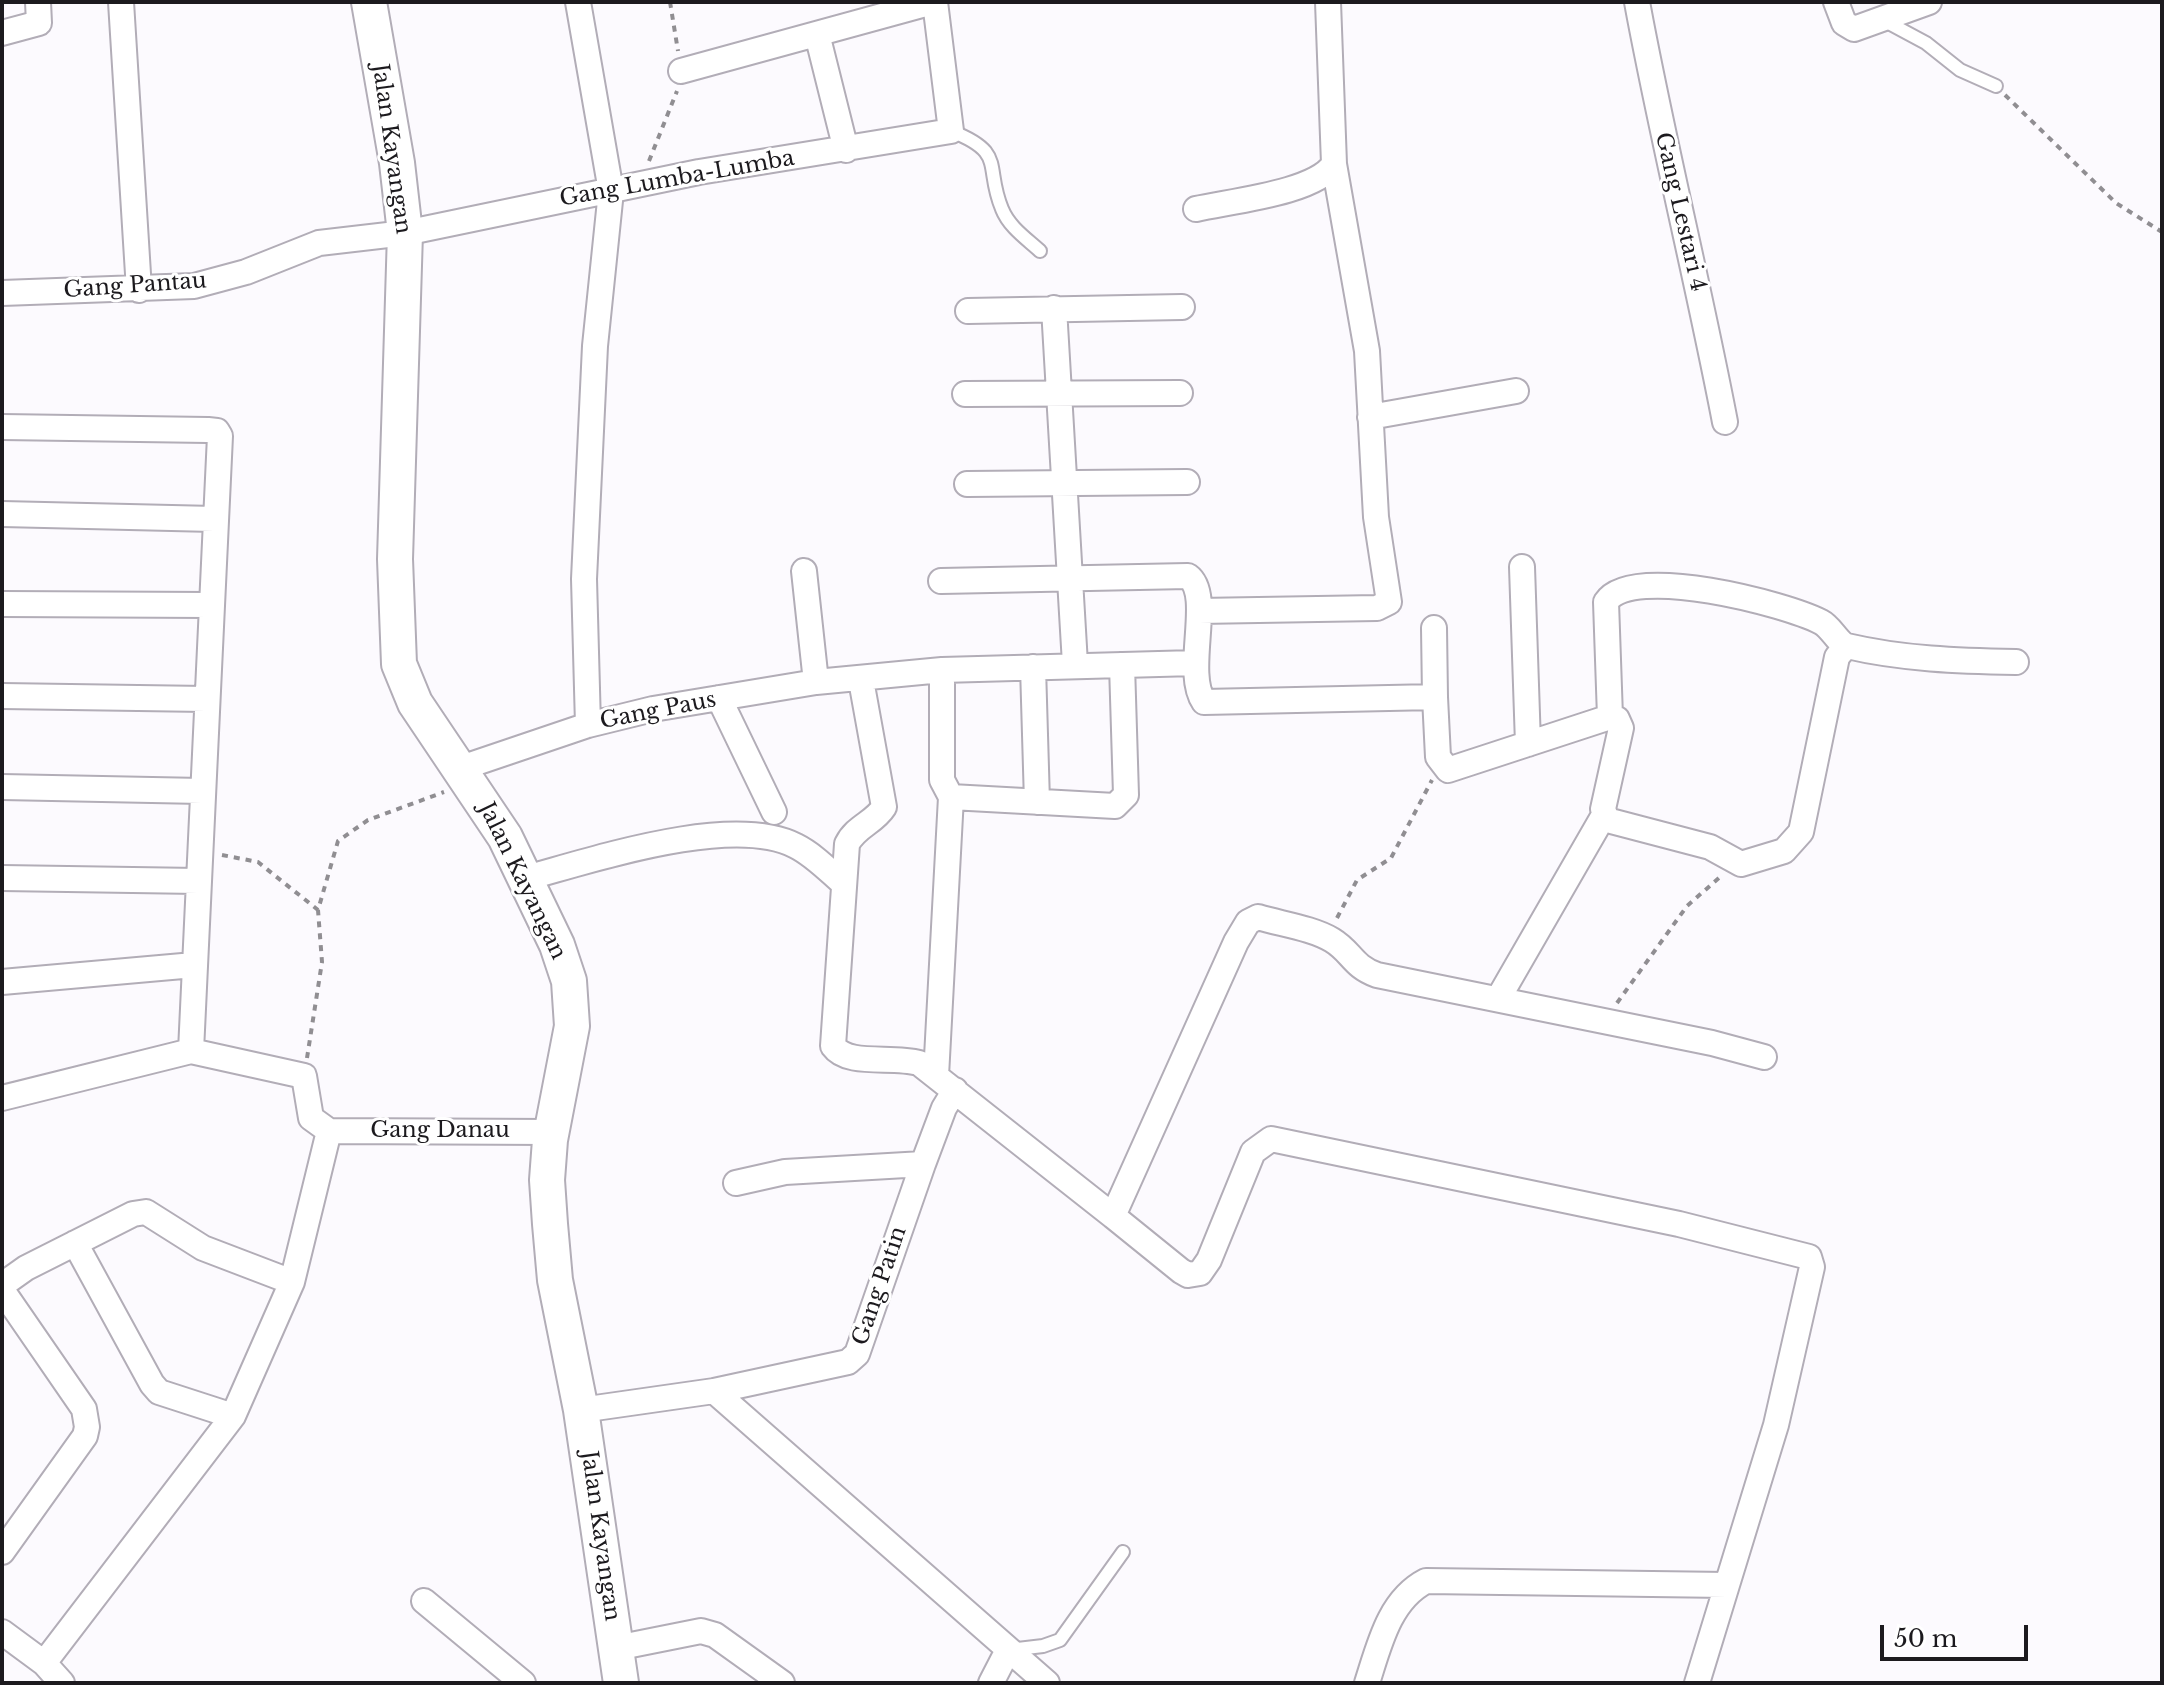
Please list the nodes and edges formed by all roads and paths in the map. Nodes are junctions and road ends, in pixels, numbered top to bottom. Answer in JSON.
{"nodes":[{"id":1,"x":38,"y":2,"type":"edge"},
{"id":2,"x":121,"y":2,"type":"edge"},
{"id":3,"x":369,"y":2,"type":"edge"},
{"id":4,"x":578,"y":2,"type":"edge"},
{"id":5,"x":670,"y":2,"type":"edge"},
{"id":6,"x":934,"y":2,"type":"edge"},
{"id":7,"x":1328,"y":2,"type":"edge"},
{"id":8,"x":1637,"y":2,"type":"edge"},
{"id":9,"x":1836,"y":2,"type":"edge"},
{"id":10,"x":1929,"y":2,"type":"edge"},
{"id":11,"x":1885,"y":21,"type":"junction"},
{"id":12,"x":2,"y":33,"type":"edge"},
{"id":13,"x":817,"y":34,"type":"junction"},
{"id":14,"x":681,"y":71,"type":"junction"},
{"id":15,"x":1996,"y":86,"type":"joint"},
{"id":16,"x":951,"y":131,"type":"junction"},
{"id":17,"x":846,"y":150,"type":"junction"},
{"id":18,"x":1334,"y":164,"type":"junction"},
{"id":19,"x":638,"y":185,"type":"junction"},
{"id":20,"x":611,"y":191,"type":"junction"},
{"id":21,"x":1196,"y":209,"type":"dead end"},
{"id":22,"x":2162,"y":232,"type":"edge"},
{"id":23,"x":405,"y":233,"type":"junction"},
{"id":24,"x":1040,"y":251,"type":"dead end"},
{"id":25,"x":139,"y":290,"type":"junction"},
{"id":26,"x":2,"y":293,"type":"edge"},
{"id":27,"x":1182,"y":307,"type":"dead end"},
{"id":28,"x":1054,"y":308,"type":"junction"},
{"id":29,"x":968,"y":311,"type":"dead end"},
{"id":30,"x":1516,"y":391,"type":"dead end"},
{"id":31,"x":1180,"y":393,"type":"dead end"},
{"id":32,"x":965,"y":394,"type":"dead end"},
{"id":33,"x":1059,"y":394,"type":"junction"},
{"id":34,"x":1370,"y":417,"type":"junction"},
{"id":35,"x":1725,"y":422,"type":"dead end"},
{"id":36,"x":2,"y":427,"type":"edge"},
{"id":37,"x":1187,"y":482,"type":"dead end"},
{"id":38,"x":967,"y":484,"type":"dead end"},
{"id":39,"x":1064,"y":485,"type":"junction"},
{"id":40,"x":2,"y":514,"type":"edge"},
{"id":41,"x":214,"y":519,"type":"junction"},
{"id":42,"x":1522,"y":567,"type":"dead end"},
{"id":43,"x":804,"y":571,"type":"dead end"},
{"id":44,"x":1070,"y":577,"type":"junction"},
{"id":45,"x":941,"y":581,"type":"dead end"},
{"id":46,"x":2,"y":604,"type":"edge"},
{"id":47,"x":210,"y":605,"type":"junction"},
{"id":48,"x":1199,"y":611,"type":"junction"},
{"id":49,"x":1434,"y":628,"type":"dead end"},
{"id":50,"x":1846,"y":646,"type":"junction"},
{"id":51,"x":2016,"y":662,"type":"dead end"},
{"id":52,"x":1195,"y":663,"type":"junction"},
{"id":53,"x":1075,"y":664,"type":"junction"},
{"id":54,"x":1122,"y":665,"type":"junction"},
{"id":55,"x":1033,"y":667,"type":"junction"},
{"id":56,"x":942,"y":670,"type":"junction"},
{"id":57,"x":861,"y":680,"type":"junction"},
{"id":58,"x":816,"y":682,"type":"junction"},
{"id":59,"x":2,"y":696,"type":"edge"},
{"id":60,"x":1435,"y":697,"type":"junction"},
{"id":61,"x":719,"y":698,"type":"junction"},
{"id":62,"x":206,"y":699,"type":"junction"},
{"id":63,"x":1610,"y":717,"type":"junction"},
{"id":64,"x":588,"y":725,"type":"junction"},
{"id":65,"x":1528,"y":744,"type":"junction"},
{"id":66,"x":1440,"y":763,"type":"junction"},
{"id":67,"x":466,"y":775,"type":"junction"},
{"id":68,"x":2,"y":787,"type":"edge"},
{"id":69,"x":202,"y":791,"type":"junction"},
{"id":70,"x":951,"y":797,"type":"junction"},
{"id":71,"x":1037,"y":802,"type":"junction"},
{"id":72,"x":774,"y":812,"type":"dead end"},
{"id":73,"x":1604,"y":815,"type":"junction"},
{"id":74,"x":199,"y":855,"type":"junction"},
{"id":75,"x":1741,"y":864,"type":"junction"},
{"id":76,"x":2,"y":878,"type":"edge"},
{"id":77,"x":526,"y":878,"type":"junction"},
{"id":78,"x":198,"y":881,"type":"junction"},
{"id":79,"x":844,"y":884,"type":"junction"},
{"id":80,"x":318,"y":910,"type":"junction"},
{"id":81,"x":1326,"y":937,"type":"junction"},
{"id":82,"x":194,"y":965,"type":"junction"},
{"id":83,"x":2,"y":982,"type":"edge"},
{"id":84,"x":1498,"y":999,"type":"junction"},
{"id":85,"x":1604,"y":1020,"type":"junction"},
{"id":86,"x":191,"y":1051,"type":"junction"},
{"id":87,"x":1764,"y":1057,"type":"dead end"},
{"id":88,"x":304,"y":1076,"type":"junction"},
{"id":89,"x":946,"y":1083,"type":"junction"},
{"id":90,"x":2,"y":1098,"type":"edge"},
{"id":91,"x":329,"y":1131,"type":"junction"},
{"id":92,"x":552,"y":1132,"type":"junction"},
{"id":93,"x":923,"y":1164,"type":"junction"},
{"id":94,"x":736,"y":1183,"type":"dead end"},
{"id":95,"x":1113,"y":1216,"type":"junction"},
{"id":96,"x":75,"y":1243,"type":"junction"},
{"id":97,"x":292,"y":1282,"type":"junction"},
{"id":98,"x":2,"y":1288,"type":"edge"},
{"id":99,"x":714,"y":1391,"type":"junction"},
{"id":100,"x":581,"y":1410,"type":"junction"},
{"id":101,"x":233,"y":1416,"type":"junction"},
{"id":102,"x":6,"y":1536,"type":"edge"},
{"id":103,"x":1123,"y":1552,"type":"dead end"},
{"id":104,"x":1727,"y":1585,"type":"junction"},
{"id":105,"x":424,"y":1601,"type":"dead end"},
{"id":106,"x":2,"y":1632,"type":"edge"},
{"id":107,"x":616,"y":1648,"type":"junction"},
{"id":108,"x":1008,"y":1650,"type":"junction"},
{"id":109,"x":44,"y":1663,"type":"junction"},
{"id":110,"x":62,"y":1683,"type":"edge"},
{"id":111,"x":523,"y":1683,"type":"edge"},
{"id":112,"x":621,"y":1683,"type":"edge"},
{"id":113,"x":782,"y":1683,"type":"edge"},
{"id":114,"x":991,"y":1683,"type":"edge"},
{"id":115,"x":1047,"y":1683,"type":"edge"},
{"id":116,"x":1367,"y":1683,"type":"edge"},
{"id":117,"x":1697,"y":1683,"type":"edge"}],
"edges":[{"from":1,"to":12,"type":"street"},
{"from":2,"to":25,"type":"street"},
{"from":3,"to":23,"type":"street","name":"Jalan Kayangan"},
{"from":4,"to":20,"type":"street"},
{"from":5,"to":14,"type":"path"},
{"from":6,"to":13,"type":"street"},
{"from":6,"to":16,"type":"street"},
{"from":7,"to":18,"type":"street"},
{"from":8,"to":35,"type":"street","name":"Gang Lestari 4"},
{"from":9,"to":11,"type":"street"},
{"from":10,"to":11,"type":"street"},
{"from":11,"to":15,"type":"lane"},
{"from":13,"to":14,"type":"street"},
{"from":13,"to":17,"type":"street"},
{"from":14,"to":19,"type":"path"},
{"from":15,"to":22,"type":"path"},
{"from":16,"to":17,"type":"street","name":"Gang Lumba-Lumba"},
{"from":16,"to":24,"type":"lane"},
{"from":17,"to":19,"type":"street","name":"Gang Lumba-Lumba"},
{"from":18,"to":21,"type":"street"},
{"from":18,"to":34,"type":"street"},
{"from":19,"to":20,"type":"street","name":"Gang Lumba-Lumba"},
{"from":20,"to":23,"type":"street","name":"Gang Lumba-Lumba"},
{"from":20,"to":64,"type":"street"},
{"from":23,"to":25,"type":"street","name":"Gang Pantau"},
{"from":23,"to":67,"type":"street","name":"Jalan Kayangan"},
{"from":25,"to":26,"type":"street","name":"Gang Pantau"},
{"from":27,"to":28,"type":"street"},
{"from":28,"to":29,"type":"street"},
{"from":28,"to":33,"type":"street"},
{"from":30,"to":34,"type":"street"},
{"from":31,"to":33,"type":"street"},
{"from":32,"to":33,"type":"street"},
{"from":33,"to":39,"type":"street"},
{"from":34,"to":48,"type":"street"},
{"from":36,"to":41,"type":"street"},
{"from":37,"to":39,"type":"street"},
{"from":38,"to":39,"type":"street"},
{"from":39,"to":44,"type":"street"},
{"from":40,"to":41,"type":"street"},
{"from":41,"to":47,"type":"street"},
{"from":42,"to":65,"type":"street"},
{"from":43,"to":58,"type":"street"},
{"from":44,"to":45,"type":"street"},
{"from":44,"to":48,"type":"street"},
{"from":44,"to":53,"type":"street"},
{"from":46,"to":47,"type":"street"},
{"from":47,"to":62,"type":"street"},
{"from":48,"to":52,"type":"street"},
{"from":49,"to":60,"type":"street"},
{"from":50,"to":51,"type":"street"},
{"from":50,"to":63,"type":"street"},
{"from":50,"to":75,"type":"street"},
{"from":52,"to":54,"type":"street","name":"Gang Paus"},
{"from":52,"to":60,"type":"street"},
{"from":53,"to":54,"type":"street","name":"Gang Paus"},
{"from":53,"to":55,"type":"street","name":"Gang Paus"},
{"from":54,"to":71,"type":"street"},
{"from":55,"to":56,"type":"street","name":"Gang Paus"},
{"from":55,"to":71,"type":"street"},
{"from":56,"to":57,"type":"street","name":"Gang Paus"},
{"from":56,"to":70,"type":"street"},
{"from":57,"to":58,"type":"street","name":"Gang Paus"},
{"from":57,"to":79,"type":"street"},
{"from":58,"to":61,"type":"street","name":"Gang Paus"},
{"from":59,"to":62,"type":"street"},
{"from":60,"to":66,"type":"street"},
{"from":61,"to":64,"type":"street","name":"Gang Paus"},
{"from":61,"to":72,"type":"street"},
{"from":62,"to":69,"type":"street"},
{"from":63,"to":65,"type":"street"},
{"from":63,"to":73,"type":"street"},
{"from":64,"to":67,"type":"street","name":"Gang Paus"},
{"from":65,"to":66,"type":"street"},
{"from":66,"to":81,"type":"path"},
{"from":67,"to":77,"type":"street","name":"Jalan Kayangan"},
{"from":67,"to":80,"type":"path"},
{"from":68,"to":69,"type":"street"},
{"from":69,"to":74,"type":"street"},
{"from":70,"to":71,"type":"street"},
{"from":70,"to":89,"type":"street"},
{"from":73,"to":75,"type":"street"},
{"from":73,"to":84,"type":"street"},
{"from":74,"to":78,"type":"street"},
{"from":74,"to":80,"type":"path"},
{"from":75,"to":85,"type":"path"},
{"from":76,"to":78,"type":"street"},
{"from":77,"to":79,"type":"street"},
{"from":77,"to":92,"type":"street","name":"Jalan Kayangan"},
{"from":78,"to":82,"type":"street"},
{"from":79,"to":89,"type":"street"},
{"from":80,"to":88,"type":"path"},
{"from":81,"to":84,"type":"street"},
{"from":81,"to":95,"type":"street"},
{"from":82,"to":83,"type":"street"},
{"from":82,"to":86,"type":"street"},
{"from":84,"to":85,"type":"street"},
{"from":85,"to":87,"type":"street"},
{"from":86,"to":88,"type":"street"},
{"from":86,"to":90,"type":"street"},
{"from":88,"to":91,"type":"street"},
{"from":89,"to":93,"type":"street","name":"Gang Patin"},
{"from":89,"to":95,"type":"street"},
{"from":91,"to":92,"type":"street","name":"Gang Danau"},
{"from":91,"to":97,"type":"street"},
{"from":92,"to":100,"type":"street","name":"Jalan Kayangan"},
{"from":93,"to":94,"type":"street"},
{"from":93,"to":99,"type":"street","name":"Gang Patin"},
{"from":95,"to":104,"type":"street"},
{"from":96,"to":97,"type":"street"},
{"from":96,"to":98,"type":"street"},
{"from":96,"to":101,"type":"street"},
{"from":97,"to":101,"type":"street"},
{"from":98,"to":102,"type":"street"},
{"from":99,"to":100,"type":"street","name":"Gang Patin"},
{"from":99,"to":108,"type":"street"},
{"from":100,"to":107,"type":"street","name":"Jalan Kayangan"},
{"from":101,"to":109,"type":"street"},
{"from":103,"to":108,"type":"lane"},
{"from":104,"to":116,"type":"street"},
{"from":104,"to":117,"type":"street"},
{"from":105,"to":111,"type":"street"},
{"from":106,"to":109,"type":"street"},
{"from":107,"to":112,"type":"street","name":"Jalan Kayangan"},
{"from":107,"to":113,"type":"street"},
{"from":108,"to":114,"type":"street"},
{"from":108,"to":115,"type":"street"},
{"from":109,"to":110,"type":"street"}]}
